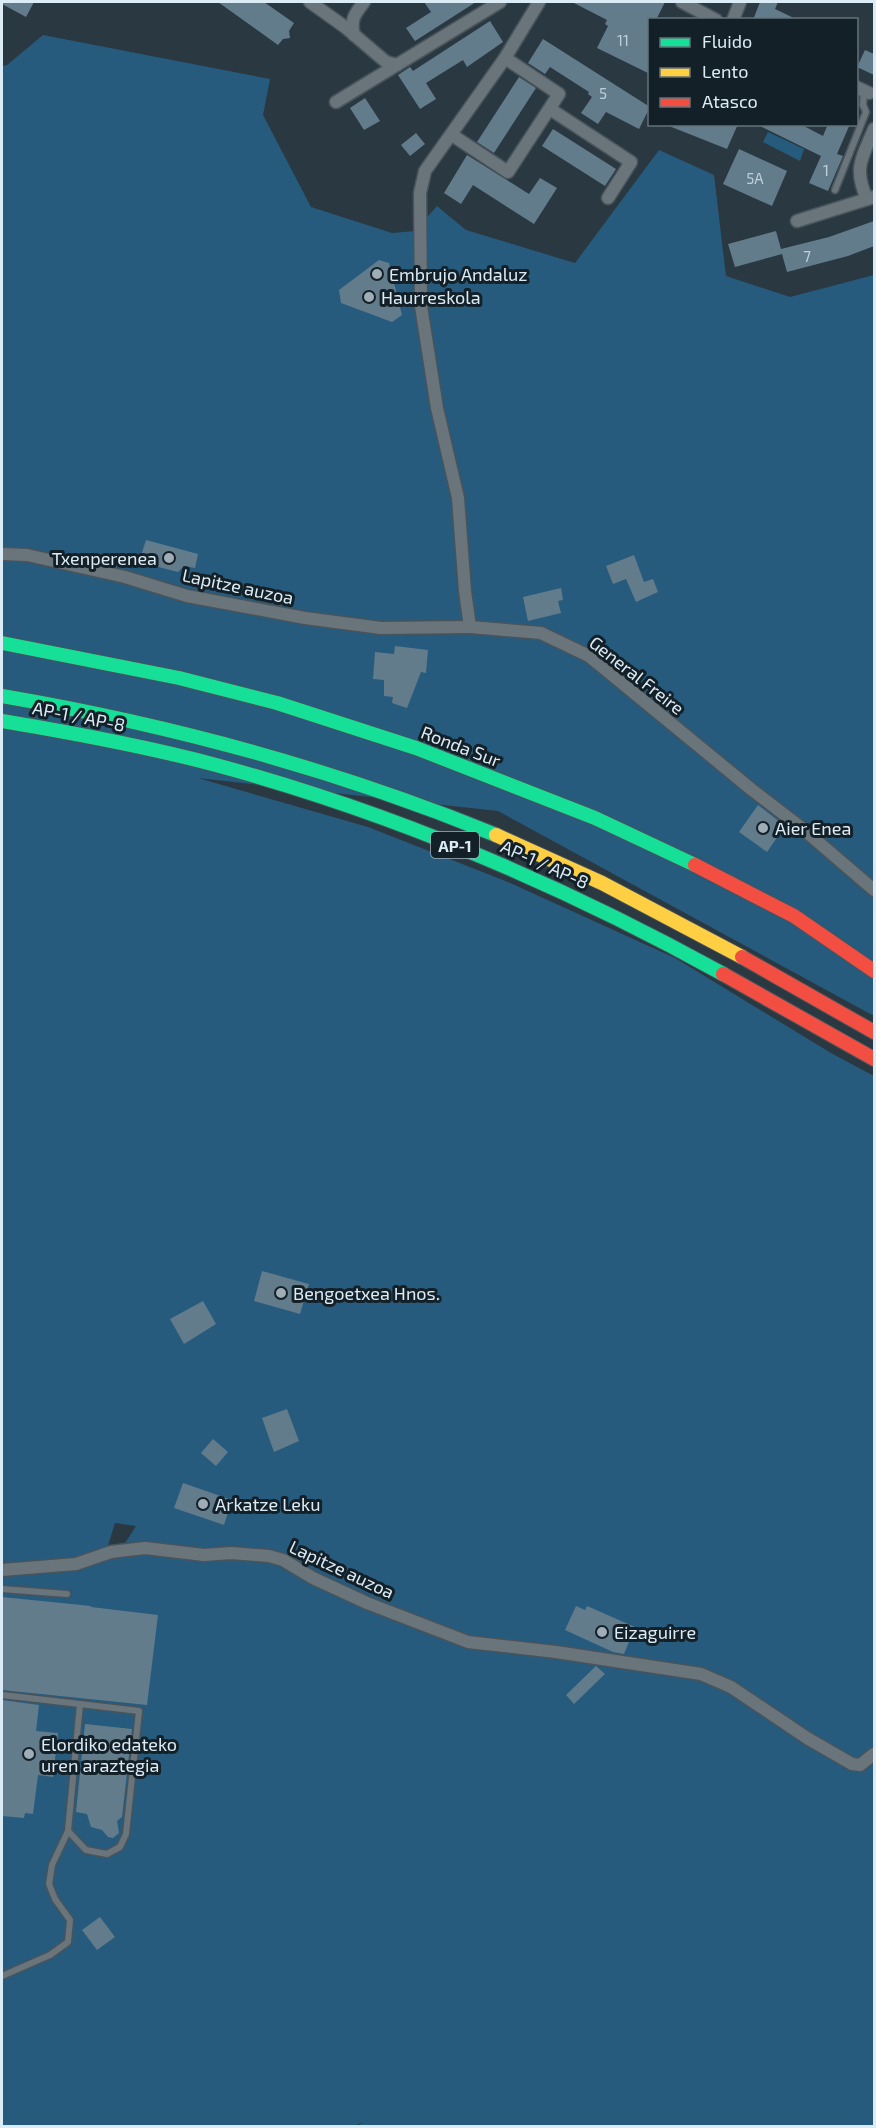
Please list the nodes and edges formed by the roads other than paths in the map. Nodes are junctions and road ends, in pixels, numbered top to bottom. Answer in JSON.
{"nodes":[{"id":1,"x":310,"y":2,"type":"edge"},
{"id":2,"x":364,"y":2,"type":"edge"},
{"id":3,"x":500,"y":2,"type":"edge"},
{"id":4,"x":539,"y":2,"type":"edge"},
{"id":5,"x":682,"y":2,"type":"edge"},
{"id":6,"x":740,"y":2,"type":"edge"},
{"id":7,"x":712,"y":18,"type":"edge"},
{"id":8,"x":734,"y":18,"type":"edge"},
{"id":9,"x":350,"y":31,"type":"junction"},
{"id":10,"x":505,"y":58,"type":"junction"},
{"id":11,"x":397,"y":65,"type":"junction"},
{"id":12,"x":863,"y":90,"type":"edge"},
{"id":13,"x":336,"y":102,"type":"dead end"},
{"id":14,"x":550,"y":109,"type":"junction"},
{"id":15,"x":874,"y":129,"type":"edge"},
{"id":16,"x":452,"y":135,"type":"junction"},
{"id":17,"x":834,"y":190,"type":"dead end"},
{"id":18,"x":608,"y":198,"type":"dead end"},
{"id":19,"x":871,"y":198,"type":"edge"},
{"id":20,"x":797,"y":221,"type":"dead end"},
{"id":21,"x":2,"y":554,"type":"edge"},
{"id":22,"x":470,"y":627,"type":"junction"},
{"id":23,"x":2,"y":643,"type":"edge"},
{"id":24,"x":2,"y":696,"type":"edge"},
{"id":25,"x":2,"y":721,"type":"edge"},
{"id":26,"x":874,"y":890,"type":"edge"},
{"id":27,"x":874,"y":971,"type":"edge"},
{"id":28,"x":874,"y":1032,"type":"edge"},
{"id":29,"x":874,"y":1059,"type":"edge"},
{"id":30,"x":2,"y":1570,"type":"edge"},
{"id":31,"x":2,"y":1589,"type":"edge"},
{"id":32,"x":68,"y":1594,"type":"dead end"},
{"id":33,"x":2,"y":1695,"type":"edge"},
{"id":34,"x":80,"y":1704,"type":"junction"},
{"id":35,"x":874,"y":1754,"type":"edge"},
{"id":36,"x":68,"y":1831,"type":"junction"},
{"id":37,"x":2,"y":1976,"type":"edge"}],
"edges":[{"from":1,"to":9,"type":"street"},
{"from":2,"to":9,"type":"street"},
{"from":3,"to":11,"type":"street"},
{"from":4,"to":10,"type":"street"},
{"from":5,"to":7,"type":"street"},
{"from":6,"to":8,"type":"street"},
{"from":9,"to":11,"type":"street"},
{"from":10,"to":14,"type":"street"},
{"from":10,"to":16,"type":"street"},
{"from":11,"to":13,"type":"street"},
{"from":12,"to":17,"type":"lane"},
{"from":14,"to":16,"type":"street"},
{"from":14,"to":18,"type":"street"},
{"from":15,"to":19,"type":"street"},
{"from":16,"to":22,"type":"street"},
{"from":19,"to":20,"type":"street"},
{"from":21,"to":22,"type":"street","name":"Lapitze auzoa"},
{"from":22,"to":26,"type":"street","name":"General Freire"},
{"from":23,"to":27,"type":"main road","name":"Ronda Sur"},
{"from":24,"to":28,"type":"main road","name":"AP-1 / AP-8","number":"AP-1"},
{"from":25,"to":29,"type":"main road","name":"AP-1 / AP-8","number":"AP-1"},
{"from":30,"to":35,"type":"street","name":"Lapitze auzoa"},
{"from":31,"to":32,"type":"lane"},
{"from":33,"to":34,"type":"lane"},
{"from":34,"to":36,"type":"lane"},
{"from":34,"to":36,"type":"lane"},
{"from":36,"to":37,"type":"lane"}]}
